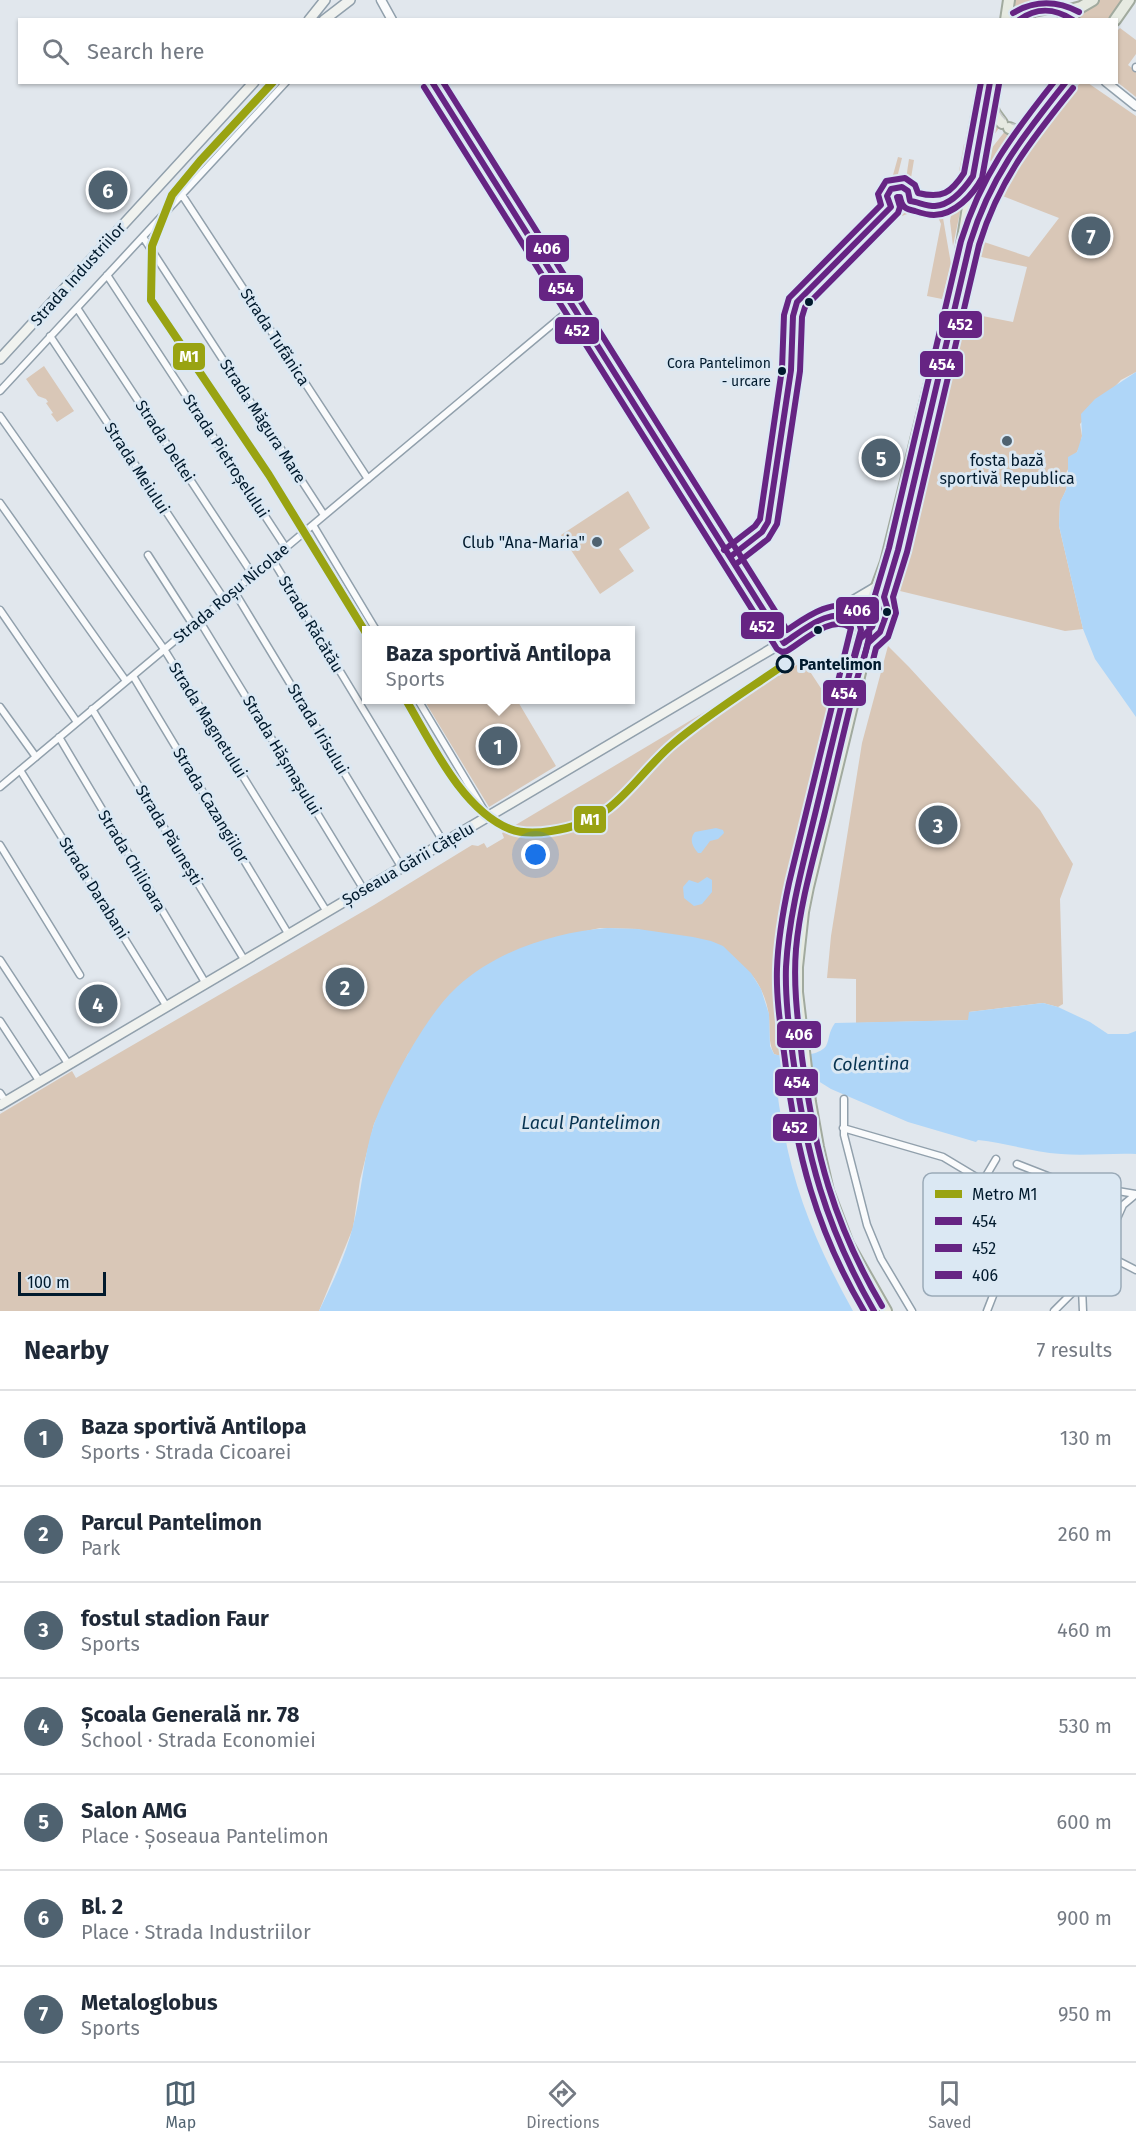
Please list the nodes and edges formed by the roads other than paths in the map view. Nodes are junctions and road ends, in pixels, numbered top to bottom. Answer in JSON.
{"nodes":[{"id":1,"x":325,"y":0,"type":"edge"},
{"id":2,"x":350,"y":0,"type":"edge"},
{"id":3,"x":381,"y":0,"type":"edge"},
{"id":4,"x":1009,"y":0,"type":"edge"},
{"id":5,"x":1035,"y":0,"type":"edge"},
{"id":6,"x":1093,"y":0,"type":"edge"},
{"id":7,"x":1129,"y":0,"type":"edge"},
{"id":8,"x":1049,"y":8,"type":"junction"},
{"id":9,"x":1061,"y":12,"type":"junction"},
{"id":10,"x":311,"y":18,"type":"edge"},
{"id":11,"x":327,"y":18,"type":"edge"},
{"id":12,"x":391,"y":18,"type":"edge"},
{"id":13,"x":1006,"y":18,"type":"edge"},
{"id":14,"x":1021,"y":18,"type":"edge"},
{"id":15,"x":1071,"y":18,"type":"edge"},
{"id":16,"x":1116,"y":18,"type":"edge"},
{"id":17,"x":252,"y":84,"type":"edge"},
{"id":18,"x":284,"y":84,"type":"edge"},
{"id":19,"x":433,"y":84,"type":"edge"},
{"id":20,"x":1064,"y":84,"type":"edge"},
{"id":21,"x":1109,"y":84,"type":"edge"},
{"id":22,"x":989,"y":86,"type":"edge"},
{"id":23,"x":1136,"y":105,"type":"edge"},
{"id":24,"x":1027,"y":132,"type":"junction"},
{"id":25,"x":182,"y":195,"type":"junction"},
{"id":26,"x":143,"y":237,"type":"junction"},
{"id":27,"x":107,"y":275,"type":"junction"},
{"id":28,"x":76,"y":308,"type":"junction"},
{"id":29,"x":573,"y":308,"type":"junction"},
{"id":30,"x":50,"y":336,"type":"junction"},
{"id":31,"x":0,"y":359,"type":"edge"},
{"id":32,"x":0,"y":391,"type":"edge"},
{"id":33,"x":0,"y":416,"type":"edge"},
{"id":34,"x":368,"y":479,"type":"junction"},
{"id":35,"x":0,"y":503,"type":"edge"},
{"id":36,"x":324,"y":515,"type":"junction"},
{"id":37,"x":313,"y":525,"type":"junction"},
{"id":38,"x":286,"y":548,"type":"junction"},
{"id":39,"x":148,"y":555,"type":"dead end"},
{"id":40,"x":272,"y":559,"type":"junction"},
{"id":41,"x":253,"y":575,"type":"junction"},
{"id":42,"x":890,"y":576,"type":"junction"},
{"id":43,"x":878,"y":586,"type":"junction"},
{"id":44,"x":234,"y":591,"type":"junction"},
{"id":45,"x":884,"y":597,"type":"junction"},
{"id":46,"x":224,"y":599,"type":"junction"},
{"id":47,"x":0,"y":610,"type":"edge"},
{"id":48,"x":828,"y":616,"type":"junction"},
{"id":49,"x":196,"y":622,"type":"junction"},
{"id":50,"x":374,"y":626,"type":"edge"},
{"id":51,"x":861,"y":630,"type":"junction"},
{"id":52,"x":784,"y":643,"type":"junction"},
{"id":53,"x":164,"y":649,"type":"junction"},
{"id":54,"x":133,"y":676,"type":"junction"},
{"id":55,"x":126,"y":681,"type":"junction"},
{"id":56,"x":421,"y":704,"type":"edge"},
{"id":57,"x":0,"y":707,"type":"edge"},
{"id":58,"x":92,"y":709,"type":"junction"},
{"id":59,"x":77,"y":722,"type":"junction"},
{"id":60,"x":59,"y":737,"type":"junction"},
{"id":61,"x":36,"y":757,"type":"junction"},
{"id":62,"x":20,"y":770,"type":"junction"},
{"id":63,"x":0,"y":787,"type":"edge"},
{"id":64,"x":488,"y":817,"type":"junction"},
{"id":65,"x":444,"y":843,"type":"junction"},
{"id":66,"x":0,"y":845,"type":"edge"},
{"id":67,"x":402,"y":868,"type":"junction"},
{"id":68,"x":364,"y":890,"type":"junction"},
{"id":69,"x":327,"y":912,"type":"junction"},
{"id":70,"x":289,"y":935,"type":"junction"},
{"id":71,"x":0,"y":960,"type":"edge"},
{"id":72,"x":245,"y":961,"type":"junction"},
{"id":73,"x":80,"y":975,"type":"dead end"},
{"id":74,"x":206,"y":984,"type":"junction"},
{"id":75,"x":167,"y":1007,"type":"junction"},
{"id":76,"x":0,"y":1021,"type":"edge"},
{"id":77,"x":796,"y":1028,"type":"junction"},
{"id":78,"x":69,"y":1065,"type":"junction"},
{"id":79,"x":40,"y":1082,"type":"junction"},
{"id":80,"x":0,"y":1093,"type":"edge"},
{"id":81,"x":844,"y":1100,"type":"dead end"},
{"id":82,"x":3,"y":1103,"type":"edge"},
{"id":83,"x":843,"y":1128,"type":"junction"},
{"id":84,"x":812,"y":1148,"type":"junction"},
{"id":85,"x":996,"y":1160,"type":"dead end"},
{"id":86,"x":1017,"y":1164,"type":"dead end"},
{"id":87,"x":970,"y":1173,"type":"edge"},
{"id":88,"x":988,"y":1173,"type":"edge"},
{"id":89,"x":1040,"y":1173,"type":"edge"},
{"id":90,"x":1121,"y":1192,"type":"edge"},
{"id":91,"x":1136,"y":1195,"type":"edge"},
{"id":92,"x":1121,"y":1209,"type":"edge"},
{"id":93,"x":1121,"y":1261,"type":"edge"},
{"id":94,"x":1135,"y":1268,"type":"edge"},
{"id":95,"x":993,"y":1296,"type":"edge"},
{"id":96,"x":1067,"y":1296,"type":"edge"},
{"id":97,"x":874,"y":1311,"type":"edge"},
{"id":98,"x":886,"y":1311,"type":"edge"},
{"id":99,"x":912,"y":1311,"type":"edge"},
{"id":100,"x":987,"y":1311,"type":"edge"},
{"id":101,"x":1054,"y":1311,"type":"edge"}],
"edges":[{"from":1,"to":10,"type":"main road"},
{"from":2,"to":11,"type":"main road"},
{"from":3,"to":12,"type":"street"},
{"from":4,"to":13,"type":"main road"},
{"from":5,"to":8,"type":"main road"},
{"from":6,"to":9,"type":"main road"},
{"from":7,"to":16,"type":"main road"},
{"from":8,"to":9,"type":"main road"},
{"from":8,"to":14,"type":"main road"},
{"from":9,"to":15,"type":"main road"},
{"from":17,"to":31,"type":"main road","name":"Strada Industriilor"},
{"from":18,"to":25,"type":"street"},
{"from":19,"to":29,"type":"street"},
{"from":20,"to":24,"type":"main road"},
{"from":21,"to":23,"type":"street"},
{"from":22,"to":24,"type":"main road"},
{"from":22,"to":43,"type":"main road"},
{"from":24,"to":42,"type":"main road"},
{"from":25,"to":26,"type":"street"},
{"from":25,"to":34,"type":"street","name":"Strada Tufănica"},
{"from":26,"to":27,"type":"street"},
{"from":26,"to":36,"type":"street","name":"Strada Măgura Mare"},
{"from":27,"to":28,"type":"street"},
{"from":27,"to":38,"type":"street","name":"Strada Pietroșelului"},
{"from":28,"to":30,"type":"street"},
{"from":28,"to":41,"type":"street","name":"Strada Deltei"},
{"from":29,"to":34,"type":"street","name":"Strada Roșu Nicolae"},
{"from":29,"to":52,"type":"street"},
{"from":30,"to":32,"type":"street"},
{"from":30,"to":46,"type":"street","name":"Strada Meiului"},
{"from":33,"to":53,"type":"street","name":"Strada Magnetului"},
{"from":34,"to":36,"type":"street","name":"Strada Roșu Nicolae"},
{"from":35,"to":55,"type":"street"},
{"from":36,"to":37,"type":"street","name":"Strada Roșu Nicolae"},
{"from":37,"to":38,"type":"street","name":"Strada Roșu Nicolae"},
{"from":37,"to":50,"type":"street"},
{"from":38,"to":40,"type":"street","name":"Strada Roșu Nicolae"},
{"from":39,"to":49,"type":"street","name":"Strada Hășmașului"},
{"from":40,"to":41,"type":"street","name":"Strada Roșu Nicolae"},
{"from":40,"to":65,"type":"street","name":"Strada Răcătău"},
{"from":41,"to":44,"type":"street","name":"Strada Roșu Nicolae"},
{"from":42,"to":43,"type":"main road","name":"Șoseaua Gării Cățelu"},
{"from":42,"to":45,"type":"main road"},
{"from":43,"to":45,"type":"main road"},
{"from":43,"to":48,"type":"main road","name":"Șoseaua Gării Cățelu"},
{"from":43,"to":51,"type":"main road"},
{"from":44,"to":46,"type":"street","name":"Strada Roșu Nicolae"},
{"from":44,"to":67,"type":"street","name":"Strada Irisului"},
{"from":45,"to":77,"type":"main road"},
{"from":46,"to":49,"type":"street","name":"Strada Roșu Nicolae"},
{"from":47,"to":59,"type":"street"},
{"from":48,"to":51,"type":"main road"},
{"from":48,"to":52,"type":"main road","name":"Șoseaua Gării Cățelu"},
{"from":49,"to":53,"type":"street","name":"Strada Roșu Nicolae"},
{"from":49,"to":68,"type":"street","name":"Strada Hășmașului"},
{"from":51,"to":77,"type":"main road"},
{"from":52,"to":64,"type":"main road","name":"Șoseaua Gării Cățelu"},
{"from":53,"to":54,"type":"street","name":"Strada Roșu Nicolae"},
{"from":53,"to":69,"type":"street","name":"Strada Magnetului"},
{"from":54,"to":55,"type":"street","name":"Strada Roșu Nicolae"},
{"from":54,"to":70,"type":"street","name":"Strada Cazangiilor"},
{"from":55,"to":58,"type":"street","name":"Strada Roșu Nicolae"},
{"from":56,"to":64,"type":"street"},
{"from":57,"to":61,"type":"street"},
{"from":58,"to":59,"type":"street","name":"Strada Roșu Nicolae"},
{"from":58,"to":72,"type":"street","name":"Strada Păunești"},
{"from":59,"to":60,"type":"street","name":"Strada Roșu Nicolae"},
{"from":60,"to":61,"type":"street","name":"Strada Roșu Nicolae"},
{"from":60,"to":74,"type":"street","name":"Strada Chilioara"},
{"from":61,"to":62,"type":"street","name":"Strada Roșu Nicolae"},
{"from":62,"to":63,"type":"street","name":"Strada Roșu Nicolae"},
{"from":62,"to":75,"type":"street","name":"Strada Darabani"},
{"from":64,"to":65,"type":"main road","name":"Șoseaua Gării Cățelu"},
{"from":65,"to":67,"type":"main road","name":"Șoseaua Gării Cățelu"},
{"from":66,"to":73,"type":"street"},
{"from":67,"to":68,"type":"main road","name":"Șoseaua Gării Cățelu"},
{"from":68,"to":69,"type":"main road","name":"Șoseaua Gării Cățelu"},
{"from":69,"to":70,"type":"main road","name":"Șoseaua Gării Cățelu"},
{"from":70,"to":72,"type":"main road","name":"Șoseaua Gării Cățelu"},
{"from":71,"to":78,"type":"street"},
{"from":72,"to":74,"type":"main road","name":"Șoseaua Gării Cățelu"},
{"from":74,"to":75,"type":"main road","name":"Șoseaua Gării Cățelu"},
{"from":75,"to":78,"type":"main road","name":"Șoseaua Gării Cățelu"},
{"from":76,"to":79,"type":"street"},
{"from":77,"to":84,"type":"main road"},
{"from":78,"to":79,"type":"main road","name":"Șoseaua Gării Cățelu"},
{"from":79,"to":82,"type":"main road","name":"Șoseaua Gării Cățelu"},
{"from":80,"to":82,"type":"street"},
{"from":81,"to":83,"type":"street"},
{"from":83,"to":87,"type":"street"},
{"from":83,"to":99,"type":"street"},
{"from":84,"to":97,"type":"main road"},
{"from":84,"to":98,"type":"main road"},
{"from":85,"to":88,"type":"street"},
{"from":86,"to":89,"type":"street"},
{"from":90,"to":91,"type":"street"},
{"from":91,"to":92,"type":"street"},
{"from":93,"to":94,"type":"street"},
{"from":95,"to":100,"type":"street"},
{"from":96,"to":101,"type":"street"}]}
